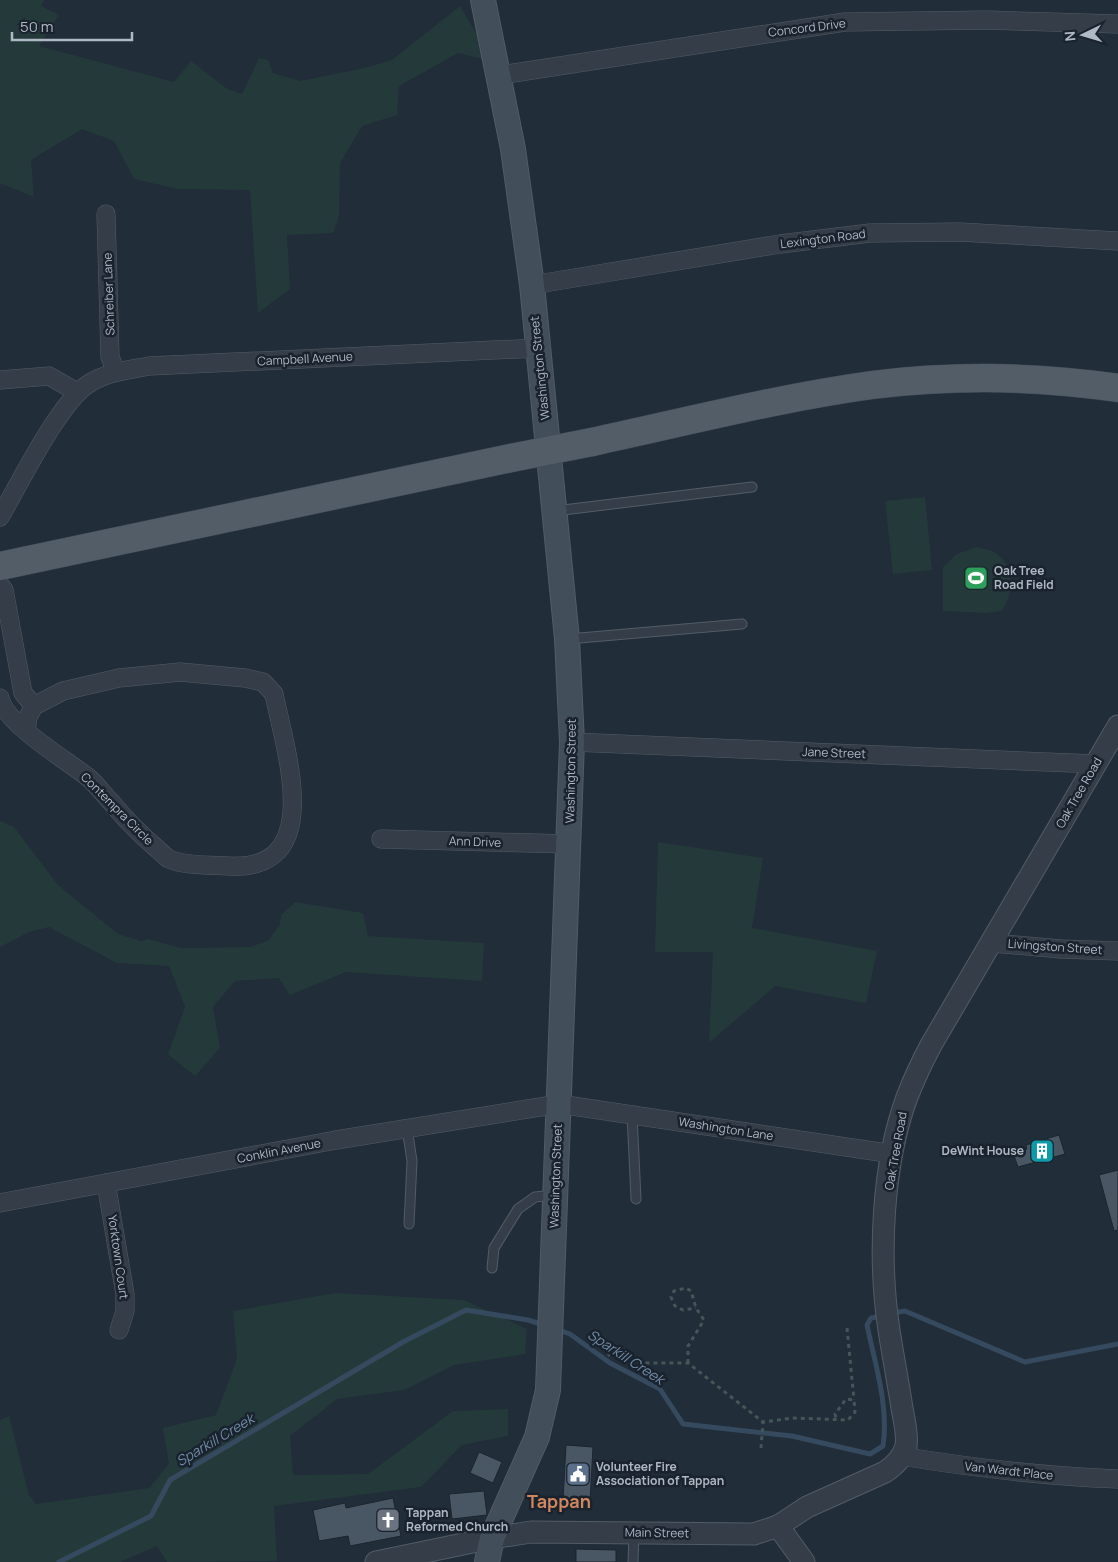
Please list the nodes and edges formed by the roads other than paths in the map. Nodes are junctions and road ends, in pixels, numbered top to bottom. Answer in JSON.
{"nodes":[{"id":1,"x":483,"y":0,"type":"edge"},
{"id":2,"x":1118,"y":24,"type":"edge"},
{"id":3,"x":500,"y":75,"type":"junction"},
{"id":4,"x":106,"y":214,"type":"dead end"},
{"id":5,"x":1118,"y":241,"type":"edge"},
{"id":6,"x":532,"y":285,"type":"junction"},
{"id":7,"x":538,"y":348,"type":"junction"},
{"id":8,"x":116,"y":372,"type":"junction"},
{"id":9,"x":0,"y":380,"type":"edge"},
{"id":10,"x":1118,"y":388,"type":"edge"},
{"id":11,"x":77,"y":392,"type":"junction"},
{"id":12,"x":752,"y":487,"type":"dead end"},
{"id":13,"x":555,"y":511,"type":"junction"},
{"id":14,"x":0,"y":517,"type":"edge"},
{"id":15,"x":0,"y":566,"type":"edge"},
{"id":16,"x":0,"y":585,"type":"edge"},
{"id":17,"x":742,"y":624,"type":"dead end"},
{"id":18,"x":567,"y":639,"type":"junction"},
{"id":19,"x":0,"y":698,"type":"edge"},
{"id":20,"x":34,"y":706,"type":"junction"},
{"id":21,"x":1118,"y":726,"type":"edge"},
{"id":22,"x":26,"y":731,"type":"junction"},
{"id":23,"x":572,"y":742,"type":"junction"},
{"id":24,"x":1096,"y":764,"type":"junction"},
{"id":25,"x":381,"y":840,"type":"dead end"},
{"id":26,"x":569,"y":844,"type":"junction"},
{"id":27,"x":992,"y":943,"type":"junction"},
{"id":28,"x":1118,"y":951,"type":"edge"},
{"id":29,"x":559,"y":1104,"type":"junction"},
{"id":30,"x":632,"y":1114,"type":"junction"},
{"id":31,"x":407,"y":1128,"type":"junction"},
{"id":32,"x":893,"y":1154,"type":"junction"},
{"id":33,"x":106,"y":1183,"type":"junction"},
{"id":34,"x":554,"y":1195,"type":"junction"},
{"id":35,"x":636,"y":1199,"type":"dead end"},
{"id":36,"x":0,"y":1203,"type":"edge"},
{"id":37,"x":409,"y":1224,"type":"dead end"},
{"id":38,"x":492,"y":1268,"type":"dead end"},
{"id":39,"x":119,"y":1330,"type":"dead end"},
{"id":40,"x":901,"y":1456,"type":"junction"},
{"id":41,"x":1118,"y":1479,"type":"edge"},
{"id":42,"x":778,"y":1526,"type":"junction"},
{"id":43,"x":634,"y":1532,"type":"junction"},
{"id":44,"x":492,"y":1538,"type":"junction"},
{"id":45,"x":376,"y":1562,"type":"edge"},
{"id":46,"x":487,"y":1562,"type":"edge"},
{"id":47,"x":633,"y":1562,"type":"edge"},
{"id":48,"x":804,"y":1562,"type":"edge"}],
"edges":[{"from":1,"to":3,"type":"main road","name":"Washington Street"},
{"from":2,"to":3,"type":"street","name":"Concord Drive"},
{"from":3,"to":6,"type":"main road","name":"Washington Street"},
{"from":4,"to":8,"type":"street","name":"Schreiber Lane"},
{"from":5,"to":6,"type":"street","name":"Lexington Road"},
{"from":6,"to":7,"type":"main road","name":"Washington Street"},
{"from":7,"to":8,"type":"street","name":"Campbell Avenue"},
{"from":7,"to":13,"type":"main road","name":"Washington Street"},
{"from":8,"to":11,"type":"street","name":"Campbell Avenue"},
{"from":9,"to":11,"type":"street"},
{"from":10,"to":15,"type":"main road","bridge":true},
{"from":11,"to":14,"type":"street","name":"Campbell Avenue"},
{"from":12,"to":13,"type":"lane"},
{"from":13,"to":18,"type":"main road","name":"Washington Street"},
{"from":16,"to":20,"type":"street"},
{"from":17,"to":18,"type":"lane"},
{"from":18,"to":23,"type":"main road","name":"Washington Street"},
{"from":19,"to":22,"type":"street","name":"Contempra Circle"},
{"from":20,"to":22,"type":"street"},
{"from":20,"to":22,"type":"street","name":"Contempra Circle"},
{"from":21,"to":24,"type":"street","name":"Oak Tree Road"},
{"from":23,"to":24,"type":"street","name":"Jane Street"},
{"from":23,"to":26,"type":"main road","name":"Washington Street"},
{"from":24,"to":27,"type":"street","name":"Oak Tree Road"},
{"from":25,"to":26,"type":"street","name":"Ann Drive"},
{"from":26,"to":29,"type":"main road","name":"Washington Street"},
{"from":27,"to":28,"type":"street","name":"Livingston Street"},
{"from":27,"to":32,"type":"street","name":"Oak Tree Road"},
{"from":29,"to":30,"type":"street","name":"Washington Lane"},
{"from":29,"to":31,"type":"street","name":"Conklin Avenue"},
{"from":29,"to":34,"type":"main road","name":"Washington Street"},
{"from":30,"to":32,"type":"street","name":"Washington Lane"},
{"from":30,"to":35,"type":"lane"},
{"from":31,"to":33,"type":"street","name":"Conklin Avenue"},
{"from":31,"to":37,"type":"lane"},
{"from":32,"to":40,"type":"street","name":"Oak Tree Road"},
{"from":33,"to":36,"type":"street","name":"Conklin Avenue"},
{"from":33,"to":39,"type":"street","name":"Yorktown Court"},
{"from":34,"to":38,"type":"lane"},
{"from":34,"to":44,"type":"main road","name":"Washington Street"},
{"from":40,"to":41,"type":"street","name":"Van Wardt Place"},
{"from":40,"to":42,"type":"street"},
{"from":42,"to":43,"type":"street","name":"Main Street"},
{"from":42,"to":48,"type":"street"},
{"from":43,"to":44,"type":"street","name":"Main Street"},
{"from":43,"to":47,"type":"lane"},
{"from":44,"to":45,"type":"street","name":"Main Street"},
{"from":44,"to":46,"type":"main road","name":"Washington Street"}]}
